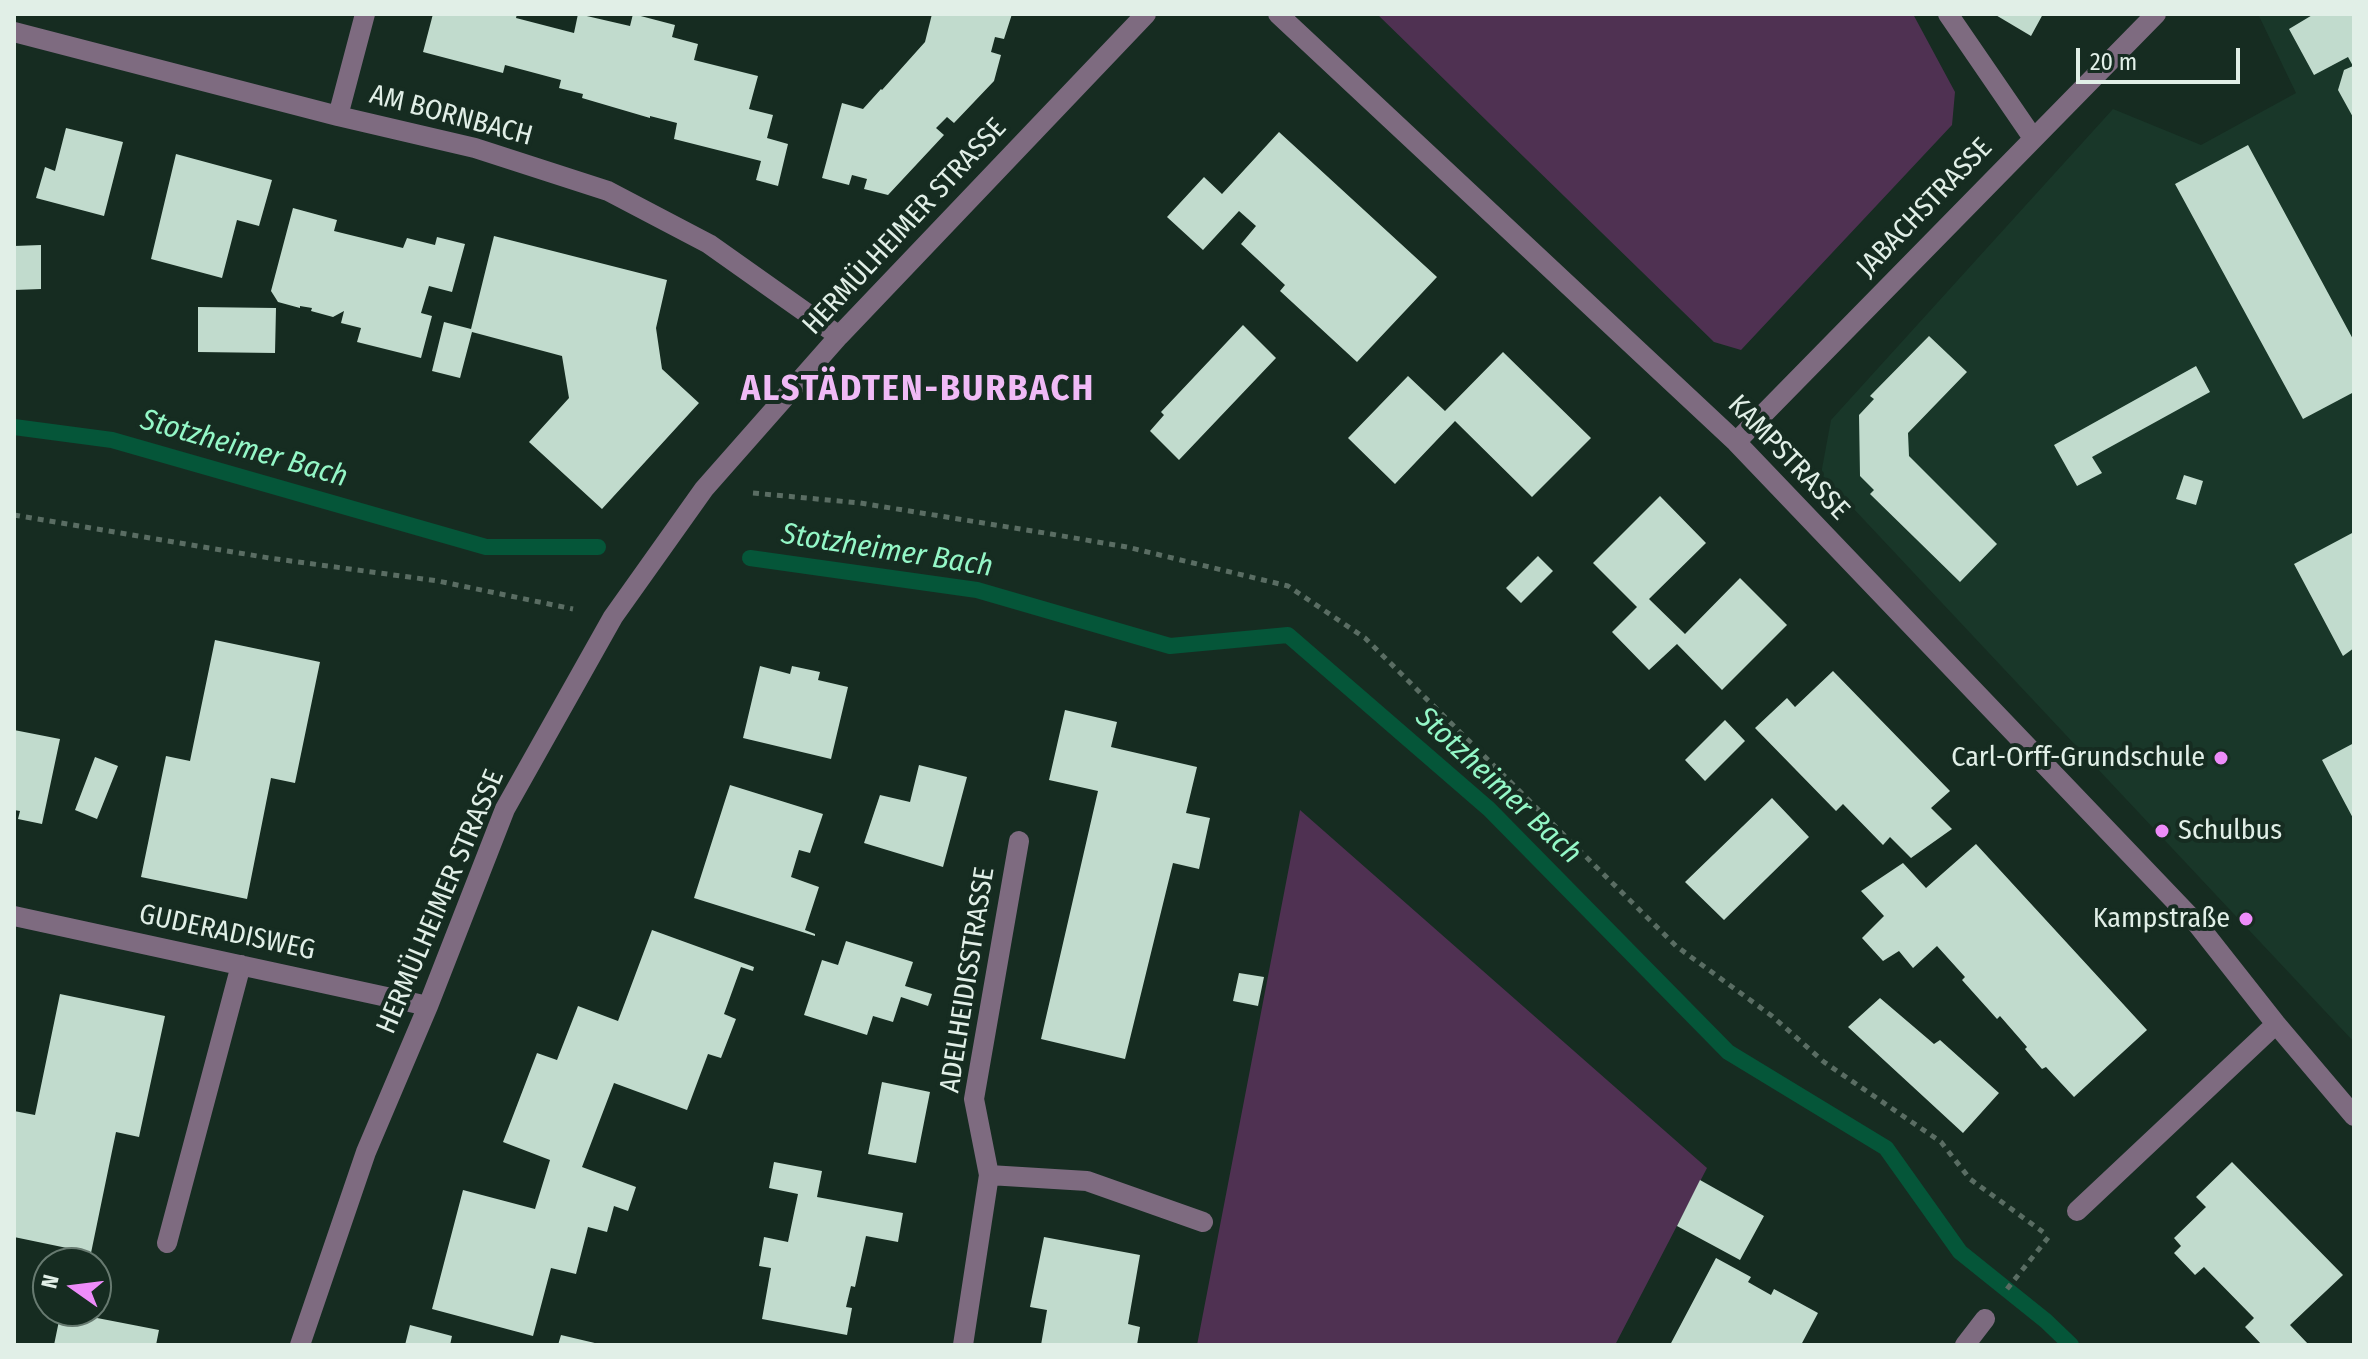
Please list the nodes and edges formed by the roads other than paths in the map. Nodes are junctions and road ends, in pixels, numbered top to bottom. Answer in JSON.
{"nodes":[{"id":1,"x":365,"y":14,"type":"edge"},
{"id":2,"x":1146,"y":14,"type":"edge"},
{"id":3,"x":1278,"y":14,"type":"edge"},
{"id":4,"x":1948,"y":14,"type":"edge"},
{"id":5,"x":2156,"y":14,"type":"edge"},
{"id":6,"x":14,"y":32,"type":"edge"},
{"id":7,"x":338,"y":116,"type":"junction"},
{"id":8,"x":2033,"y":138,"type":"junction"},
{"id":9,"x":839,"y":336,"type":"junction"},
{"id":10,"x":1736,"y":442,"type":"junction"},
{"id":11,"x":1019,"y":841,"type":"dead end"},
{"id":12,"x":14,"y":916,"type":"edge"},
{"id":13,"x":241,"y":965,"type":"junction"},
{"id":14,"x":428,"y":1006,"type":"junction"},
{"id":15,"x":2276,"y":1024,"type":"junction"},
{"id":16,"x":2354,"y":1116,"type":"edge"},
{"id":17,"x":989,"y":1175,"type":"junction"},
{"id":18,"x":2077,"y":1211,"type":"dead end"},
{"id":19,"x":1203,"y":1222,"type":"dead end"},
{"id":20,"x":167,"y":1243,"type":"dead end"},
{"id":21,"x":1985,"y":1319,"type":"dead end"},
{"id":22,"x":300,"y":1345,"type":"edge"},
{"id":23,"x":963,"y":1345,"type":"edge"},
{"id":24,"x":1965,"y":1345,"type":"edge"}],
"edges":[{"from":1,"to":7,"type":"street"},
{"from":2,"to":9,"type":"street","name":"HERMÜLHEIMER STRASSE"},
{"from":3,"to":10,"type":"street","name":"KAMPSTRASSE"},
{"from":4,"to":8,"type":"street"},
{"from":5,"to":8,"type":"street","name":"JABACHSTRASSE"},
{"from":6,"to":7,"type":"street","name":"AM BORNBACH"},
{"from":7,"to":9,"type":"street","name":"AM BORNBACH"},
{"from":8,"to":10,"type":"street","name":"JABACHSTRASSE"},
{"from":9,"to":14,"type":"street","name":"HERMÜLHEIMER STRASSE"},
{"from":10,"to":15,"type":"street","name":"KAMPSTRASSE"},
{"from":11,"to":17,"type":"street","name":"ADELHEIDISSTRASSE"},
{"from":12,"to":13,"type":"street","name":"GUDERADISWEG"},
{"from":13,"to":14,"type":"street","name":"GUDERADISWEG"},
{"from":13,"to":20,"type":"street"},
{"from":14,"to":22,"type":"street","name":"HERMÜLHEIMER STRASSE"},
{"from":15,"to":16,"type":"street","name":"KAMPSTRASSE"},
{"from":15,"to":18,"type":"street"},
{"from":17,"to":19,"type":"street"},
{"from":17,"to":23,"type":"street","name":"ADELHEIDISSTRASSE"},
{"from":21,"to":24,"type":"street"}]}
